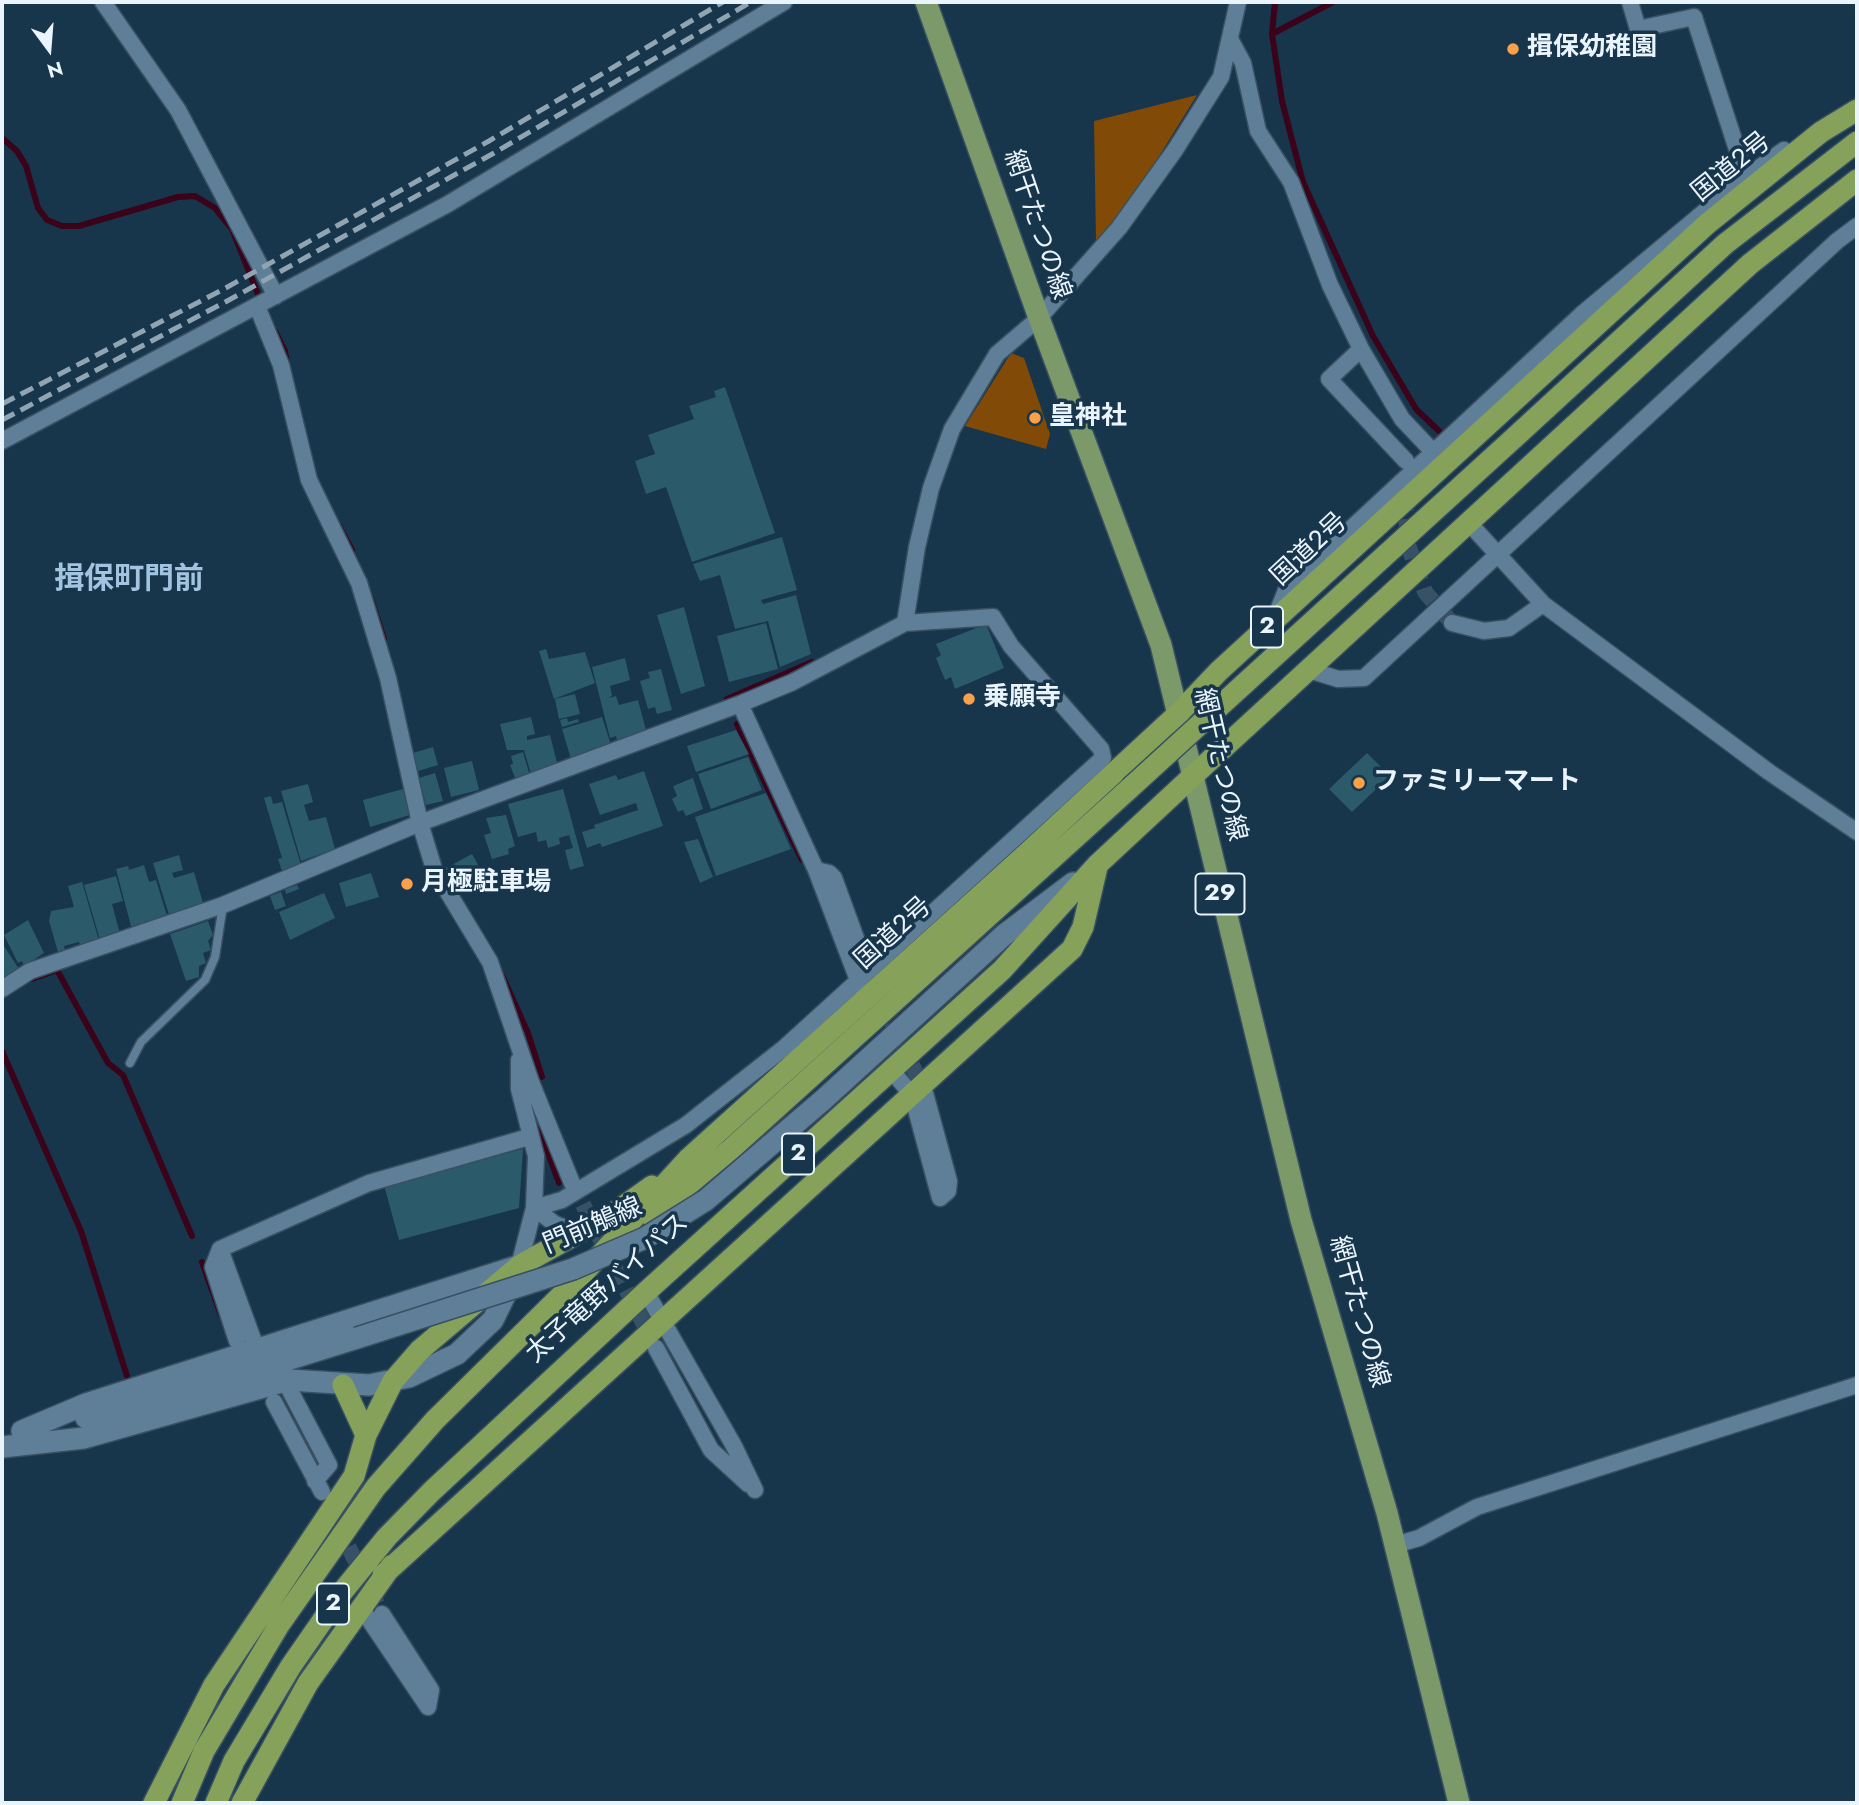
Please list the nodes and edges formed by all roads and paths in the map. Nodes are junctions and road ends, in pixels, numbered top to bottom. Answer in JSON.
{"nodes":[{"id":1,"x":103,"y":2,"type":"edge"},
{"id":2,"x":784,"y":2,"type":"edge"},
{"id":3,"x":926,"y":2,"type":"edge"},
{"id":4,"x":1238,"y":2,"type":"edge"},
{"id":5,"x":1630,"y":2,"type":"edge"},
{"id":6,"x":1230,"y":39,"type":"junction"},
{"id":7,"x":1857,"y":99,"type":"edge"},
{"id":8,"x":1857,"y":110,"type":"edge"},
{"id":9,"x":1857,"y":142,"type":"edge"},
{"id":10,"x":1746,"y":177,"type":"junction"},
{"id":11,"x":1857,"y":180,"type":"edge"},
{"id":12,"x":1857,"y":226,"type":"edge"},
{"id":13,"x":276,"y":296,"type":"junction"},
{"id":14,"x":257,"y":306,"type":"junction"},
{"id":15,"x":1039,"y":318,"type":"junction"},
{"id":16,"x":1361,"y":349,"type":"junction"},
{"id":17,"x":2,"y":441,"type":"edge"},
{"id":18,"x":1440,"y":458,"type":"junction"},
{"id":19,"x":1406,"y":461,"type":"dead end"},
{"id":20,"x":1469,"y":523,"type":"junction"},
{"id":21,"x":1498,"y":554,"type":"junction"},
{"id":22,"x":1544,"y":604,"type":"junction"},
{"id":23,"x":905,"y":623,"type":"junction"},
{"id":24,"x":1451,"y":623,"type":"tunnel mouth"},
{"id":25,"x":1309,"y":670,"type":"junction"},
{"id":26,"x":740,"y":704,"type":"junction"},
{"id":27,"x":1179,"y":713,"type":"junction"},
{"id":28,"x":1195,"y":774,"type":"junction"},
{"id":29,"x":420,"y":822,"type":"junction"},
{"id":30,"x":1857,"y":832,"type":"edge"},
{"id":31,"x":1013,"y":853,"type":"junction"},
{"id":32,"x":1097,"y":865,"type":"junction"},
{"id":33,"x":816,"y":870,"type":"junction"},
{"id":34,"x":223,"y":905,"type":"junction"},
{"id":35,"x":865,"y":963,"type":"dead end"},
{"id":36,"x":2,"y":989,"type":"edge"},
{"id":37,"x":862,"y":989,"type":"junction"},
{"id":38,"x":519,"y":1047,"type":"junction"},
{"id":39,"x":792,"y":1052,"type":"junction"},
{"id":40,"x":130,"y":1063,"type":"dead end"},
{"id":41,"x":891,"y":1070,"type":"junction"},
{"id":42,"x":918,"y":1094,"type":"junction"},
{"id":43,"x":529,"y":1137,"type":"junction"},
{"id":44,"x":688,"y":1159,"type":"junction"},
{"id":45,"x":572,"y":1183,"type":"tunnel mouth"},
{"id":46,"x":534,"y":1208,"type":"junction"},
{"id":47,"x":578,"y":1233,"type":"junction"},
{"id":48,"x":220,"y":1249,"type":"junction"},
{"id":49,"x":519,"y":1266,"type":"junction"},
{"id":50,"x":580,"y":1277,"type":"junction"},
{"id":51,"x":646,"y":1292,"type":"junction"},
{"id":52,"x":662,"y":1322,"type":"junction"},
{"id":53,"x":237,"y":1341,"type":"dead end"},
{"id":54,"x":656,"y":1348,"type":"tunnel mouth"},
{"id":55,"x":257,"y":1350,"type":"junction"},
{"id":56,"x":285,"y":1381,"type":"junction"},
{"id":57,"x":393,"y":1381,"type":"junction"},
{"id":58,"x":343,"y":1385,"type":"junction"},
{"id":59,"x":1857,"y":1385,"type":"edge"},
{"id":60,"x":274,"y":1402,"type":"dead end"},
{"id":61,"x":12,"y":1434,"type":"edge"},
{"id":62,"x":366,"y":1435,"type":"junction"},
{"id":63,"x":491,"y":1435,"type":"junction"},
{"id":64,"x":2,"y":1447,"type":"edge"},
{"id":65,"x":1395,"y":1545,"type":"junction"},
{"id":66,"x":383,"y":1575,"type":"junction"},
{"id":67,"x":360,"y":1606,"type":"junction"},
{"id":68,"x":382,"y":1614,"type":"tunnel mouth"},
{"id":69,"x":154,"y":1803,"type":"edge"},
{"id":70,"x":182,"y":1803,"type":"edge"},
{"id":71,"x":216,"y":1803,"type":"edge"},
{"id":72,"x":242,"y":1803,"type":"edge"},
{"id":73,"x":1459,"y":1803,"type":"edge"}],
"edges":[{"from":1,"to":13,"type":"street"},
{"from":2,"to":13,"type":"street"},
{"from":3,"to":15,"type":"main road","name":"網干たつの線","number":"29"},
{"from":4,"to":6,"type":"street"},
{"from":5,"to":10,"type":"street"},
{"from":6,"to":15,"type":"street"},
{"from":6,"to":16,"type":"street"},
{"from":7,"to":10,"type":"street"},
{"from":8,"to":18,"type":"highway","name":"国道2号","number":"2"},
{"from":9,"to":50,"type":"highway","number":"2","bridge":true},
{"from":10,"to":18,"type":"street"},
{"from":11,"to":20,"type":"highway","number":"2"},
{"from":12,"to":21,"type":"street"},
{"from":13,"to":14,"type":"street"},
{"from":14,"to":17,"type":"street"},
{"from":14,"to":29,"type":"street"},
{"from":15,"to":23,"type":"street"},
{"from":15,"to":27,"type":"main road","name":"網干たつの線","number":"29"},
{"from":16,"to":18,"type":"street"},
{"from":16,"to":19,"type":"street"},
{"from":18,"to":27,"type":"highway","name":"国道2号","number":"2"},
{"from":20,"to":21,"type":"street"},
{"from":20,"to":25,"type":"highway","number":"2"},
{"from":21,"to":22,"type":"street"},
{"from":21,"to":25,"type":"street"},
{"from":22,"to":24,"type":"street"},
{"from":22,"to":30,"type":"street"},
{"from":23,"to":26,"type":"street"},
{"from":23,"to":31,"type":"street"},
{"from":25,"to":28,"type":"highway","number":"2"},
{"from":26,"to":29,"type":"street"},
{"from":26,"to":33,"type":"street"},
{"from":27,"to":28,"type":"main road","name":"網干たつの線","number":"29"},
{"from":27,"to":31,"type":"highway","name":"国道2号","number":"2"},
{"from":28,"to":32,"type":"highway","number":"2"},
{"from":28,"to":65,"type":"main road","name":"網干たつの線","number":"29"},
{"from":29,"to":34,"type":"street"},
{"from":29,"to":38,"type":"street"},
{"from":31,"to":37,"type":"highway","name":"国道2号","number":"2"},
{"from":32,"to":41,"type":"highway","name":"太子竜野バイパス","number":"2"},
{"from":32,"to":42,"type":"highway"},
{"from":32,"to":61,"type":"main road","name":"門前鵤線","bridge":true},
{"from":33,"to":35,"type":"street"},
{"from":33,"to":37,"type":"street"},
{"from":34,"to":36,"type":"street"},
{"from":34,"to":40,"type":"lane"},
{"from":37,"to":39,"type":"highway","name":"国道2号","number":"2"},
{"from":38,"to":43,"type":"street"},
{"from":38,"to":45,"type":"street"},
{"from":39,"to":44,"type":"highway","name":"国道2号","number":"2"},
{"from":39,"to":46,"type":"street"},
{"from":41,"to":42,"type":"street"},
{"from":41,"to":51,"type":"highway","name":"太子竜野バイパス","number":"2"},
{"from":42,"to":42,"type":"street"},
{"from":42,"to":52,"type":"highway"},
{"from":43,"to":46,"type":"street"},
{"from":43,"to":48,"type":"street"},
{"from":44,"to":47,"type":"highway"},
{"from":44,"to":50,"type":"highway","name":"太子竜野バイパス","number":"2"},
{"from":46,"to":47,"type":"street"},
{"from":46,"to":49,"type":"street"},
{"from":47,"to":49,"type":"highway"},
{"from":48,"to":53,"type":"street"},
{"from":48,"to":55,"type":"street"},
{"from":49,"to":55,"type":"main road"},
{"from":49,"to":57,"type":"highway"},
{"from":50,"to":70,"type":"highway","name":"太子竜野バイパス","number":"2"},
{"from":51,"to":52,"type":"street"},
{"from":51,"to":63,"type":"highway","name":"太子竜野バイパス","number":"2"},
{"from":52,"to":54,"type":"street"},
{"from":52,"to":66,"type":"highway"},
{"from":55,"to":61,"type":"main road"},
{"from":56,"to":58,"type":"main road"},
{"from":56,"to":60,"type":"street"},
{"from":56,"to":64,"type":"main road"},
{"from":57,"to":58,"type":"main road"},
{"from":57,"to":62,"type":"highway"},
{"from":58,"to":62,"type":"highway"},
{"from":59,"to":65,"type":"street"},
{"from":62,"to":69,"type":"highway"},
{"from":63,"to":66,"type":"highway"},
{"from":63,"to":71,"type":"highway","name":"太子竜野バイパス","number":"2"},
{"from":65,"to":73,"type":"main road","name":"網干たつの線","number":"29"},
{"from":66,"to":67,"type":"highway"},
{"from":67,"to":68,"type":"street"},
{"from":67,"to":72,"type":"highway"}]}
